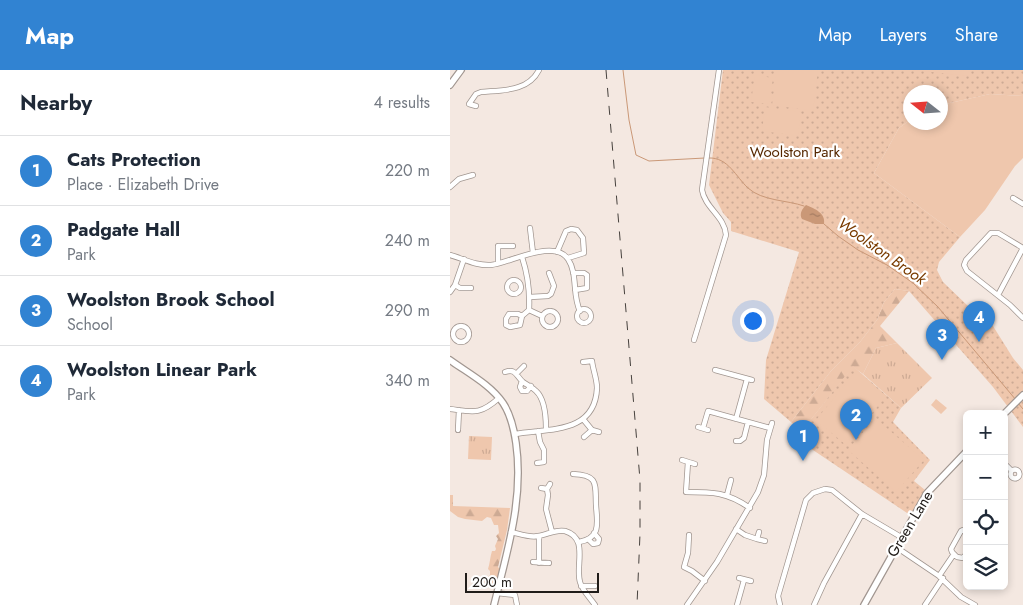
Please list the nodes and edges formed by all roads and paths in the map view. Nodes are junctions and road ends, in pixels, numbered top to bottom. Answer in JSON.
{"nodes":[{"id":1,"x":461,"y":70,"type":"edge"},
{"id":2,"x":539,"y":70,"type":"edge"},
{"id":3,"x":719,"y":70,"type":"edge"},
{"id":4,"x":450,"y":85,"type":"edge"},
{"id":5,"x":476,"y":106,"type":"dead end"},
{"id":6,"x":473,"y":175,"type":"dead end"},
{"id":7,"x":450,"y":186,"type":"edge"},
{"id":8,"x":1013,"y":198,"type":"dead end"},
{"id":9,"x":1023,"y":204,"type":"edge"},
{"id":10,"x":530,"y":228,"type":"dead end"},
{"id":11,"x":513,"y":246,"type":"dead end"},
{"id":12,"x":1023,"y":248,"type":"edge"},
{"id":13,"x":557,"y":252,"type":"junction"},
{"id":14,"x":533,"y":253,"type":"junction"},
{"id":15,"x":450,"y":256,"type":"edge"},
{"id":16,"x":522,"y":257,"type":"junction"},
{"id":17,"x":568,"y":258,"type":"junction"},
{"id":18,"x":464,"y":259,"type":"junction"},
{"id":19,"x":498,"y":264,"type":"junction"},
{"id":20,"x":549,"y":273,"type":"dead end"},
{"id":21,"x":573,"y":273,"type":"junction"},
{"id":22,"x":455,"y":285,"type":"junction"},
{"id":23,"x":471,"y":288,"type":"dead end"},
{"id":24,"x":521,"y":288,"type":"dead end"},
{"id":25,"x":575,"y":290,"type":"junction"},
{"id":26,"x":450,"y":292,"type":"edge"},
{"id":27,"x":529,"y":294,"type":"junction"},
{"id":28,"x":998,"y":295,"type":"junction"},
{"id":29,"x":529,"y":310,"type":"junction"},
{"id":30,"x":580,"y":311,"type":"dead end"},
{"id":31,"x":522,"y":316,"type":"dead end"},
{"id":32,"x":542,"y":316,"type":"dead end"},
{"id":33,"x":1023,"y":318,"type":"edge"},
{"id":34,"x":694,"y":340,"type":"dead end"},
{"id":35,"x":450,"y":360,"type":"edge"},
{"id":36,"x":583,"y":362,"type":"dead end"},
{"id":37,"x":524,"y":366,"type":"dead end"},
{"id":38,"x":715,"y":370,"type":"dead end"},
{"id":39,"x":505,"y":372,"type":"dead end"},
{"id":40,"x":517,"y":373,"type":"junction"},
{"id":41,"x":499,"y":398,"type":"junction"},
{"id":42,"x":1019,"y":399,"type":"edge"},
{"id":43,"x":450,"y":409,"type":"edge"},
{"id":44,"x":459,"y":410,"type":"junction"},
{"id":45,"x":1008,"y":410,"type":"edge"},
{"id":46,"x":583,"y":419,"type":"junction"},
{"id":47,"x":736,"y":419,"type":"junction"},
{"id":48,"x":748,"y":422,"type":"junction"},
{"id":49,"x":703,"y":428,"type":"dead end"},
{"id":50,"x":546,"y":429,"type":"junction"},
{"id":51,"x":458,"y":430,"type":"dead end"},
{"id":52,"x":592,"y":430,"type":"junction"},
{"id":53,"x":538,"y":431,"type":"junction"},
{"id":54,"x":599,"y":432,"type":"dead end"},
{"id":55,"x":515,"y":434,"type":"junction"},
{"id":56,"x":584,"y":437,"type":"dead end"},
{"id":57,"x":736,"y":441,"type":"dead end"},
{"id":58,"x":963,"y":455,"type":"edge"},
{"id":59,"x":682,"y":460,"type":"dead end"},
{"id":60,"x":544,"y":462,"type":"junction"},
{"id":61,"x":688,"y":462,"type":"junction"},
{"id":62,"x":537,"y":464,"type":"dead end"},
{"id":63,"x":695,"y":464,"type":"dead end"},
{"id":64,"x":547,"y":466,"type":"dead end"},
{"id":65,"x":1008,"y":466,"type":"edge"},
{"id":66,"x":1012,"y":470,"type":"dead end"},
{"id":67,"x":573,"y":474,"type":"dead end"},
{"id":68,"x":731,"y":480,"type":"dead end"},
{"id":69,"x":540,"y":488,"type":"dead end"},
{"id":70,"x":679,"y":492,"type":"dead end"},
{"id":71,"x":686,"y":492,"type":"junction"},
{"id":72,"x":727,"y":495,"type":"junction"},
{"id":73,"x":750,"y":508,"type":"junction"},
{"id":74,"x":862,"y":514,"type":"junction"},
{"id":75,"x":736,"y":529,"type":"junction"},
{"id":76,"x":963,"y":530,"type":"edge"},
{"id":77,"x":511,"y":532,"type":"junction"},
{"id":78,"x":552,"y":532,"type":"junction"},
{"id":79,"x":760,"y":532,"type":"dead end"},
{"id":80,"x":594,"y":533,"type":"junction"},
{"id":81,"x":689,"y":535,"type":"dead end"},
{"id":82,"x":539,"y":536,"type":"junction"},
{"id":83,"x":901,"y":537,"type":"junction"},
{"id":84,"x":588,"y":539,"type":"junction"},
{"id":85,"x":758,"y":539,"type":"junction"},
{"id":86,"x":765,"y":541,"type":"dead end"},
{"id":87,"x":579,"y":542,"type":"junction"},
{"id":88,"x":896,"y":547,"type":"junction"},
{"id":89,"x":954,"y":554,"type":"junction"},
{"id":90,"x":963,"y":556,"type":"edge"},
{"id":91,"x":533,"y":562,"type":"dead end"},
{"id":92,"x":539,"y":563,"type":"junction"},
{"id":93,"x":549,"y":563,"type":"dead end"},
{"id":94,"x":678,"y":566,"type":"dead end"},
{"id":95,"x":684,"y":567,"type":"junction"},
{"id":96,"x":941,"y":577,"type":"junction"},
{"id":97,"x":705,"y":581,"type":"junction"},
{"id":98,"x":751,"y":581,"type":"dead end"},
{"id":99,"x":580,"y":586,"type":"junction"},
{"id":100,"x":595,"y":586,"type":"dead end"},
{"id":101,"x":497,"y":593,"type":"junction"},
{"id":102,"x":779,"y":604,"type":"edge"},
{"id":103,"x":494,"y":605,"type":"edge"},
{"id":104,"x":517,"y":605,"type":"edge"},
{"id":105,"x":595,"y":605,"type":"edge"},
{"id":106,"x":687,"y":605,"type":"edge"},
{"id":107,"x":737,"y":605,"type":"edge"},
{"id":108,"x":814,"y":605,"type":"edge"},
{"id":109,"x":864,"y":605,"type":"edge"},
{"id":110,"x":925,"y":605,"type":"edge"},
{"id":111,"x":975,"y":605,"type":"edge"}],
"edges":[{"from":1,"to":4,"type":"street"},
{"from":2,"to":5,"type":"street"},
{"from":3,"to":34,"type":"street"},
{"from":6,"to":7,"type":"street"},
{"from":8,"to":9,"type":"street"},
{"from":10,"to":14,"type":"street"},
{"from":11,"to":19,"type":"street"},
{"from":12,"to":28,"type":"street"},
{"from":12,"to":28,"type":"street"},
{"from":13,"to":14,"type":"street"},
{"from":13,"to":17,"type":"street"},
{"from":13,"to":17,"type":"street"},
{"from":14,"to":16,"type":"street"},
{"from":15,"to":18,"type":"street"},
{"from":16,"to":19,"type":"street"},
{"from":16,"to":27,"type":"street"},
{"from":17,"to":21,"type":"street"},
{"from":18,"to":19,"type":"street"},
{"from":18,"to":22,"type":"street"},
{"from":20,"to":27,"type":"street"},
{"from":21,"to":25,"type":"street"},
{"from":21,"to":25,"type":"street"},
{"from":22,"to":23,"type":"street"},
{"from":22,"to":26,"type":"street"},
{"from":24,"to":27,"type":"street"},
{"from":25,"to":30,"type":"street"},
{"from":27,"to":29,"type":"street"},
{"from":28,"to":33,"type":"street"},
{"from":29,"to":31,"type":"street"},
{"from":29,"to":32,"type":"street"},
{"from":35,"to":41,"type":"street"},
{"from":36,"to":46,"type":"street"},
{"from":37,"to":40,"type":"street"},
{"from":38,"to":47,"type":"street"},
{"from":39,"to":40,"type":"street"},
{"from":40,"to":50,"type":"street"},
{"from":41,"to":44,"type":"street"},
{"from":41,"to":55,"type":"street"},
{"from":42,"to":45,"type":"street"},
{"from":43,"to":44,"type":"street"},
{"from":44,"to":51,"type":"street"},
{"from":46,"to":50,"type":"street"},
{"from":46,"to":52,"type":"street"},
{"from":47,"to":48,"type":"street"},
{"from":47,"to":49,"type":"street"},
{"from":48,"to":57,"type":"street"},
{"from":48,"to":73,"type":"street"},
{"from":50,"to":53,"type":"street"},
{"from":52,"to":54,"type":"street"},
{"from":52,"to":56,"type":"street"},
{"from":53,"to":55,"type":"street"},
{"from":53,"to":60,"type":"street"},
{"from":55,"to":77,"type":"street"},
{"from":58,"to":83,"type":"street","name":"Green Lane"},
{"from":59,"to":61,"type":"street"},
{"from":60,"to":62,"type":"street"},
{"from":60,"to":64,"type":"street"},
{"from":61,"to":63,"type":"street"},
{"from":61,"to":71,"type":"street"},
{"from":65,"to":66,"type":"street"},
{"from":67,"to":80,"type":"street"},
{"from":68,"to":72,"type":"street"},
{"from":69,"to":78,"type":"street"},
{"from":70,"to":71,"type":"street"},
{"from":71,"to":72,"type":"street"},
{"from":72,"to":73,"type":"street"},
{"from":73,"to":75,"type":"street"},
{"from":74,"to":83,"type":"street"},
{"from":74,"to":102,"type":"street"},
{"from":74,"to":108,"type":"street"},
{"from":75,"to":85,"type":"street"},
{"from":75,"to":97,"type":"street"},
{"from":76,"to":89,"type":"street"},
{"from":77,"to":82,"type":"street"},
{"from":77,"to":101,"type":"street"},
{"from":78,"to":82,"type":"street"},
{"from":78,"to":87,"type":"street"},
{"from":79,"to":85,"type":"street"},
{"from":80,"to":84,"type":"street"},
{"from":80,"to":84,"type":"street"},
{"from":81,"to":95,"type":"street"},
{"from":82,"to":92,"type":"street"},
{"from":83,"to":88,"type":"street","name":"Green Lane"},
{"from":84,"to":87,"type":"street"},
{"from":85,"to":86,"type":"street"},
{"from":87,"to":99,"type":"street"},
{"from":88,"to":96,"type":"street"},
{"from":88,"to":109,"type":"street","name":"Green Lane"},
{"from":89,"to":90,"type":"street"},
{"from":89,"to":96,"type":"street"},
{"from":91,"to":92,"type":"street"},
{"from":92,"to":93,"type":"street"},
{"from":94,"to":95,"type":"street"},
{"from":95,"to":97,"type":"street"},
{"from":96,"to":110,"type":"street"},
{"from":96,"to":111,"type":"street"},
{"from":97,"to":106,"type":"street"},
{"from":98,"to":107,"type":"street"},
{"from":99,"to":100,"type":"street"},
{"from":99,"to":105,"type":"street"},
{"from":101,"to":103,"type":"street"},
{"from":101,"to":104,"type":"street"}]}
